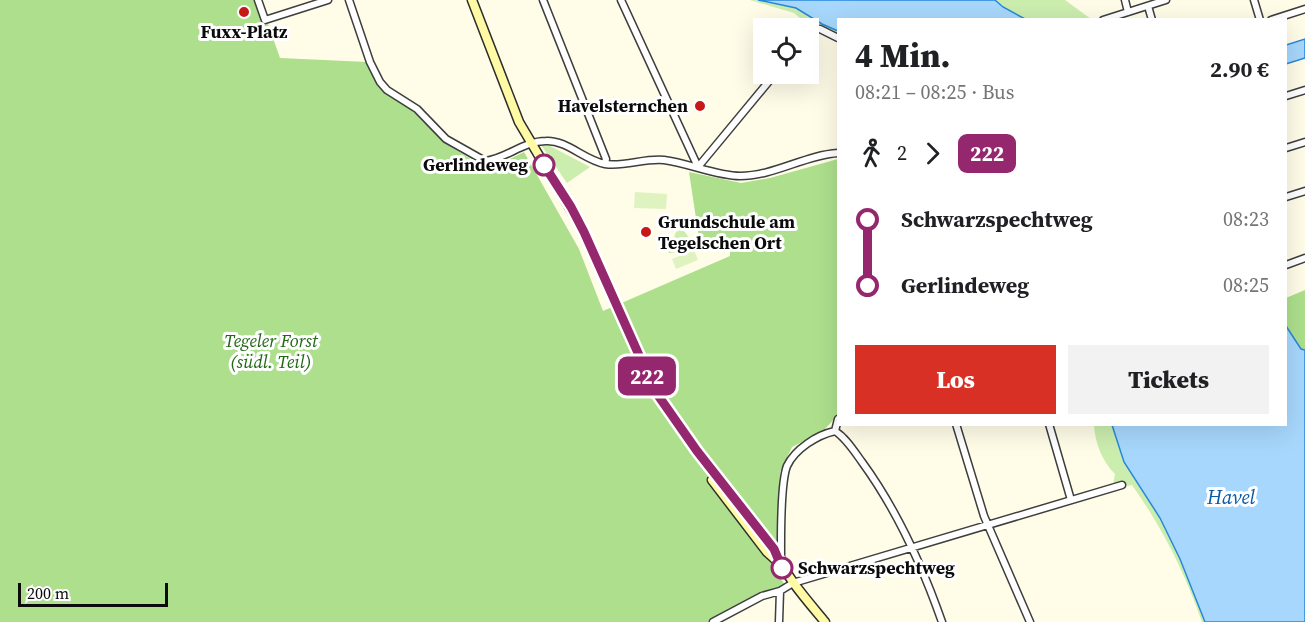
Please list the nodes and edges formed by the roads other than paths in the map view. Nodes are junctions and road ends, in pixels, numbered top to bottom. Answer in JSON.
{"nodes":[{"id":1,"x":258,"y":0,"type":"edge"},
{"id":2,"x":328,"y":0,"type":"edge"},
{"id":3,"x":349,"y":0,"type":"edge"},
{"id":4,"x":472,"y":0,"type":"edge"},
{"id":5,"x":543,"y":0,"type":"edge"},
{"id":6,"x":621,"y":0,"type":"edge"},
{"id":7,"x":1125,"y":0,"type":"edge"},
{"id":8,"x":1166,"y":0,"type":"edge"},
{"id":9,"x":1254,"y":0,"type":"edge"},
{"id":10,"x":1148,"y":6,"type":"junction"},
{"id":11,"x":1305,"y":9,"type":"edge"},
{"id":12,"x":1128,"y":12,"type":"junction"},
{"id":13,"x":1109,"y":18,"type":"edge"},
{"id":14,"x":1151,"y":18,"type":"edge"},
{"id":15,"x":1259,"y":18,"type":"edge"},
{"id":16,"x":1277,"y":18,"type":"edge"},
{"id":17,"x":819,"y":32,"type":"edge"},
{"id":18,"x":837,"y":38,"type":"edge"},
{"id":19,"x":767,"y":84,"type":"edge"},
{"id":20,"x":1305,"y":90,"type":"edge"},
{"id":21,"x":1287,"y":96,"type":"edge"},
{"id":22,"x":1305,"y":142,"type":"edge"},
{"id":23,"x":531,"y":144,"type":"junction"},
{"id":24,"x":1287,"y":147,"type":"edge"},
{"id":25,"x":837,"y":153,"type":"edge"},
{"id":26,"x":605,"y":164,"type":"junction"},
{"id":27,"x":698,"y":167,"type":"junction"},
{"id":28,"x":1305,"y":190,"type":"edge"},
{"id":29,"x":1287,"y":197,"type":"edge"},
{"id":30,"x":1305,"y":258,"type":"edge"},
{"id":31,"x":1287,"y":265,"type":"edge"},
{"id":32,"x":837,"y":423,"type":"edge"},
{"id":33,"x":957,"y":426,"type":"edge"},
{"id":34,"x":1050,"y":426,"type":"edge"},
{"id":35,"x":835,"y":431,"type":"junction"},
{"id":36,"x":1122,"y":485,"type":"dead end"},
{"id":37,"x":1071,"y":500,"type":"junction"},
{"id":38,"x":988,"y":524,"type":"junction"},
{"id":39,"x":912,"y":547,"type":"junction"},
{"id":40,"x":780,"y":565,"type":"junction"},
{"id":41,"x":793,"y":583,"type":"junction"},
{"id":42,"x":780,"y":591,"type":"junction"},
{"id":43,"x":713,"y":622,"type":"edge"},
{"id":44,"x":779,"y":622,"type":"edge"},
{"id":45,"x":825,"y":622,"type":"edge"},
{"id":46,"x":942,"y":622,"type":"edge"},
{"id":47,"x":1030,"y":622,"type":"edge"}],
"edges":[{"from":1,"to":2,"type":"street"},
{"from":3,"to":23,"type":"street"},
{"from":4,"to":23,"type":"street"},
{"from":5,"to":26,"type":"street"},
{"from":6,"to":27,"type":"street"},
{"from":7,"to":12,"type":"street"},
{"from":8,"to":10,"type":"street"},
{"from":9,"to":15,"type":"street"},
{"from":10,"to":12,"type":"street"},
{"from":10,"to":14,"type":"street"},
{"from":11,"to":16,"type":"street"},
{"from":12,"to":13,"type":"street"},
{"from":17,"to":18,"type":"street"},
{"from":19,"to":27,"type":"street"},
{"from":20,"to":21,"type":"street"},
{"from":22,"to":24,"type":"street"},
{"from":23,"to":26,"type":"street"},
{"from":23,"to":40,"type":"street"},
{"from":25,"to":27,"type":"street"},
{"from":26,"to":27,"type":"street"},
{"from":28,"to":29,"type":"street"},
{"from":30,"to":31,"type":"street"},
{"from":32,"to":35,"type":"street"},
{"from":33,"to":38,"type":"street"},
{"from":34,"to":37,"type":"street"},
{"from":35,"to":39,"type":"street"},
{"from":35,"to":40,"type":"street"},
{"from":36,"to":37,"type":"street"},
{"from":37,"to":38,"type":"street"},
{"from":38,"to":39,"type":"street"},
{"from":38,"to":47,"type":"street"},
{"from":39,"to":41,"type":"street"},
{"from":39,"to":46,"type":"street"},
{"from":40,"to":41,"type":"street"},
{"from":41,"to":42,"type":"street"},
{"from":41,"to":45,"type":"street"},
{"from":42,"to":43,"type":"street"},
{"from":42,"to":44,"type":"street"}]}
